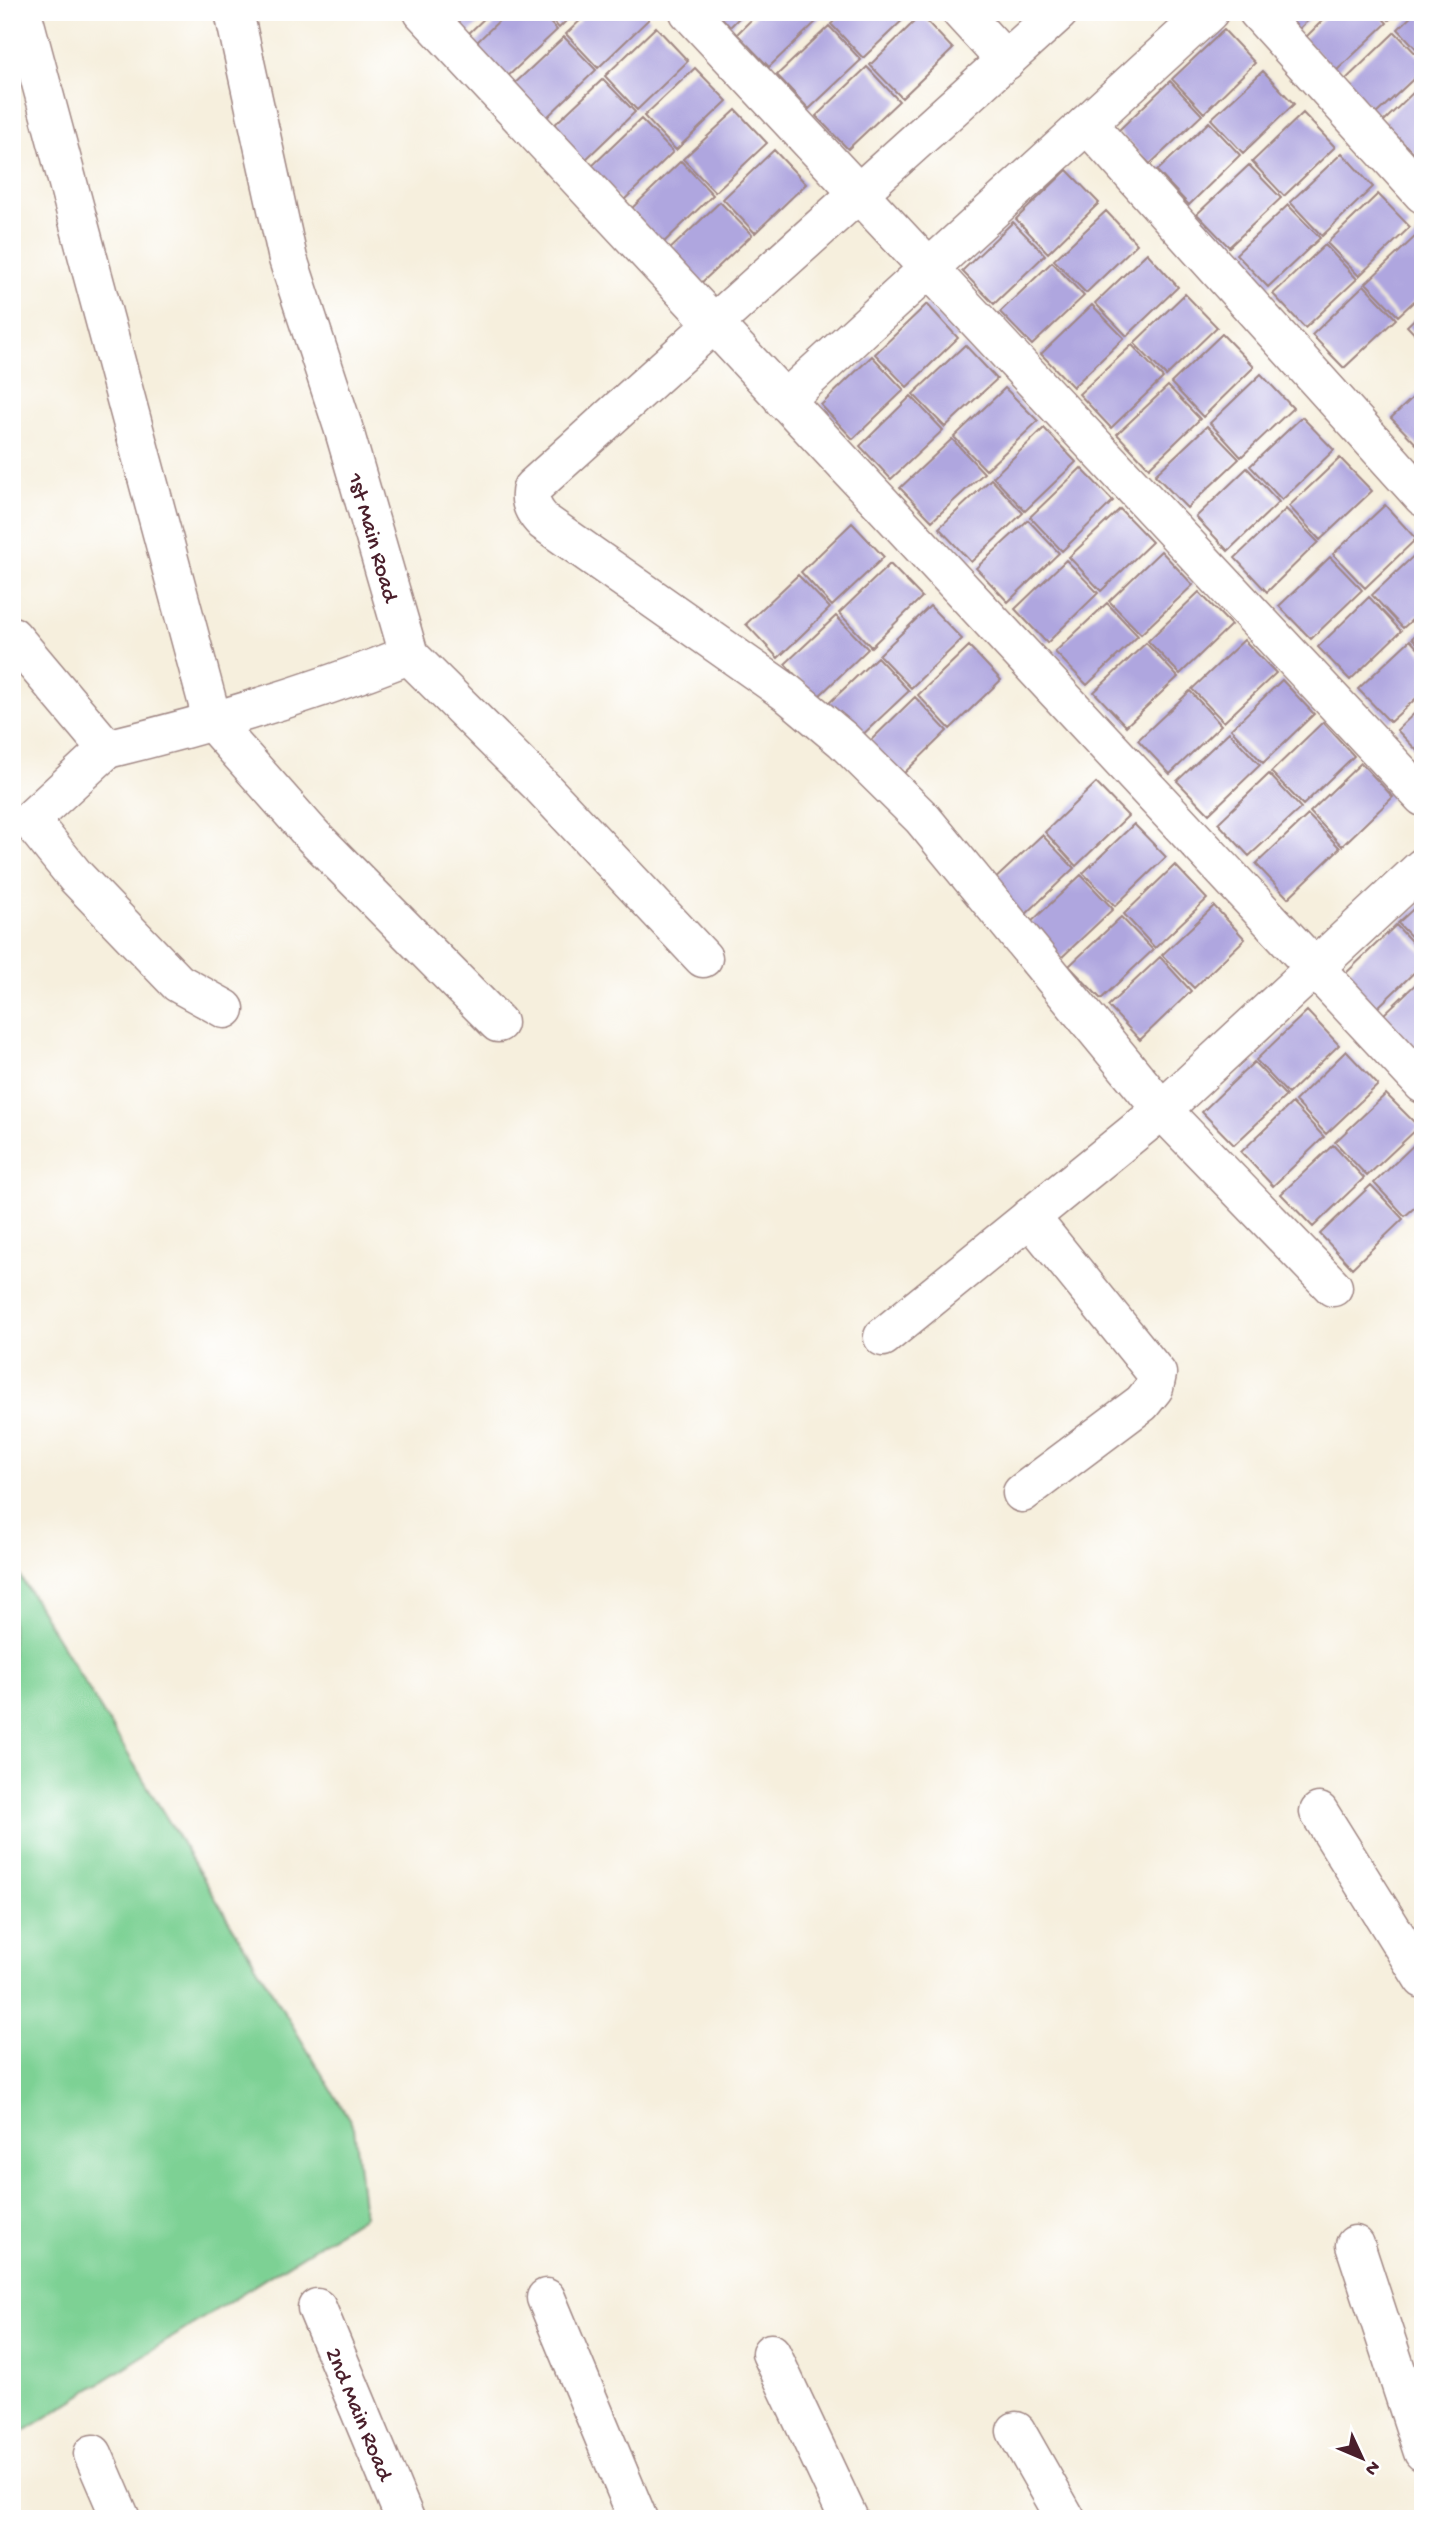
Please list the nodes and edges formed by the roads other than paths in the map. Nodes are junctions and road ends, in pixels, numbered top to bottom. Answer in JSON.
{"nodes":[{"id":1,"x":22,"y":12,"type":"edge"},
{"id":2,"x":234,"y":12,"type":"edge"},
{"id":3,"x":423,"y":12,"type":"edge"},
{"id":4,"x":689,"y":12,"type":"edge"},
{"id":5,"x":961,"y":12,"type":"edge"},
{"id":6,"x":1059,"y":12,"type":"edge"},
{"id":7,"x":1209,"y":12,"type":"edge"},
{"id":8,"x":1258,"y":12,"type":"edge"},
{"id":9,"x":1006,"y":61,"type":"junction"},
{"id":10,"x":1087,"y":124,"type":"junction"},
{"id":11,"x":859,"y":194,"type":"junction"},
{"id":12,"x":1423,"y":194,"type":"edge"},
{"id":13,"x":929,"y":269,"type":"junction"},
{"id":14,"x":715,"y":325,"type":"junction"},
{"id":15,"x":784,"y":401,"type":"junction"},
{"id":16,"x":1423,"y":497,"type":"edge"},
{"id":17,"x":12,"y":636,"type":"edge"},
{"id":18,"x":409,"y":655,"type":"junction"},
{"id":19,"x":213,"y":723,"type":"junction"},
{"id":20,"x":107,"y":749,"type":"junction"},
{"id":21,"x":1423,"y":797,"type":"edge"},
{"id":22,"x":1423,"y":867,"type":"edge"},
{"id":23,"x":703,"y":958,"type":"dead end"},
{"id":24,"x":1313,"y":969,"type":"junction"},
{"id":25,"x":225,"y":1009,"type":"dead end"},
{"id":26,"x":498,"y":1023,"type":"dead end"},
{"id":27,"x":1423,"y":1084,"type":"edge"},
{"id":28,"x":1162,"y":1110,"type":"junction"},
{"id":29,"x":1030,"y":1217,"type":"junction"},
{"id":30,"x":1333,"y":1287,"type":"dead end"},
{"id":31,"x":883,"y":1337,"type":"dead end"},
{"id":32,"x":1022,"y":1493,"type":"dead end"},
{"id":33,"x":1319,"y":1812,"type":"dead end"},
{"id":34,"x":1423,"y":1979,"type":"edge"},
{"id":35,"x":1354,"y":2245,"type":"dead end"},
{"id":36,"x":546,"y":2298,"type":"dead end"},
{"id":37,"x":317,"y":2308,"type":"dead end"},
{"id":38,"x":771,"y":2353,"type":"dead end"},
{"id":39,"x":1016,"y":2431,"type":"dead end"},
{"id":40,"x":1423,"y":2452,"type":"edge"},
{"id":41,"x":93,"y":2454,"type":"dead end"},
{"id":42,"x":121,"y":2519,"type":"edge"},
{"id":43,"x":405,"y":2519,"type":"edge"},
{"id":44,"x":638,"y":2519,"type":"edge"},
{"id":45,"x":849,"y":2519,"type":"edge"},
{"id":46,"x":1066,"y":2519,"type":"edge"}],
"edges":[{"from":1,"to":19,"type":"street"},
{"from":2,"to":18,"type":"street","name":"1st Main Road"},
{"from":3,"to":14,"type":"street"},
{"from":4,"to":11,"type":"street"},
{"from":5,"to":9,"type":"street"},
{"from":6,"to":9,"type":"street"},
{"from":7,"to":10,"type":"street"},
{"from":8,"to":12,"type":"street"},
{"from":9,"to":11,"type":"street"},
{"from":10,"to":13,"type":"street"},
{"from":10,"to":16,"type":"street"},
{"from":11,"to":13,"type":"street"},
{"from":11,"to":14,"type":"street"},
{"from":13,"to":15,"type":"street"},
{"from":13,"to":21,"type":"street"},
{"from":14,"to":15,"type":"street"},
{"from":14,"to":28,"type":"street"},
{"from":15,"to":24,"type":"street"},
{"from":17,"to":20,"type":"street"},
{"from":18,"to":19,"type":"street"},
{"from":18,"to":23,"type":"street","name":"1st Main Road"},
{"from":19,"to":20,"type":"street"},
{"from":19,"to":26,"type":"street"},
{"from":20,"to":25,"type":"street"},
{"from":22,"to":24,"type":"street"},
{"from":24,"to":27,"type":"street"},
{"from":24,"to":28,"type":"street"},
{"from":28,"to":29,"type":"street"},
{"from":28,"to":30,"type":"street"},
{"from":29,"to":31,"type":"street"},
{"from":29,"to":32,"type":"street"},
{"from":33,"to":34,"type":"street"},
{"from":35,"to":40,"type":"street"},
{"from":36,"to":44,"type":"street"},
{"from":37,"to":43,"type":"street","name":"2nd Main Road"},
{"from":38,"to":45,"type":"street"},
{"from":39,"to":46,"type":"street"},
{"from":41,"to":42,"type":"street"}]}
